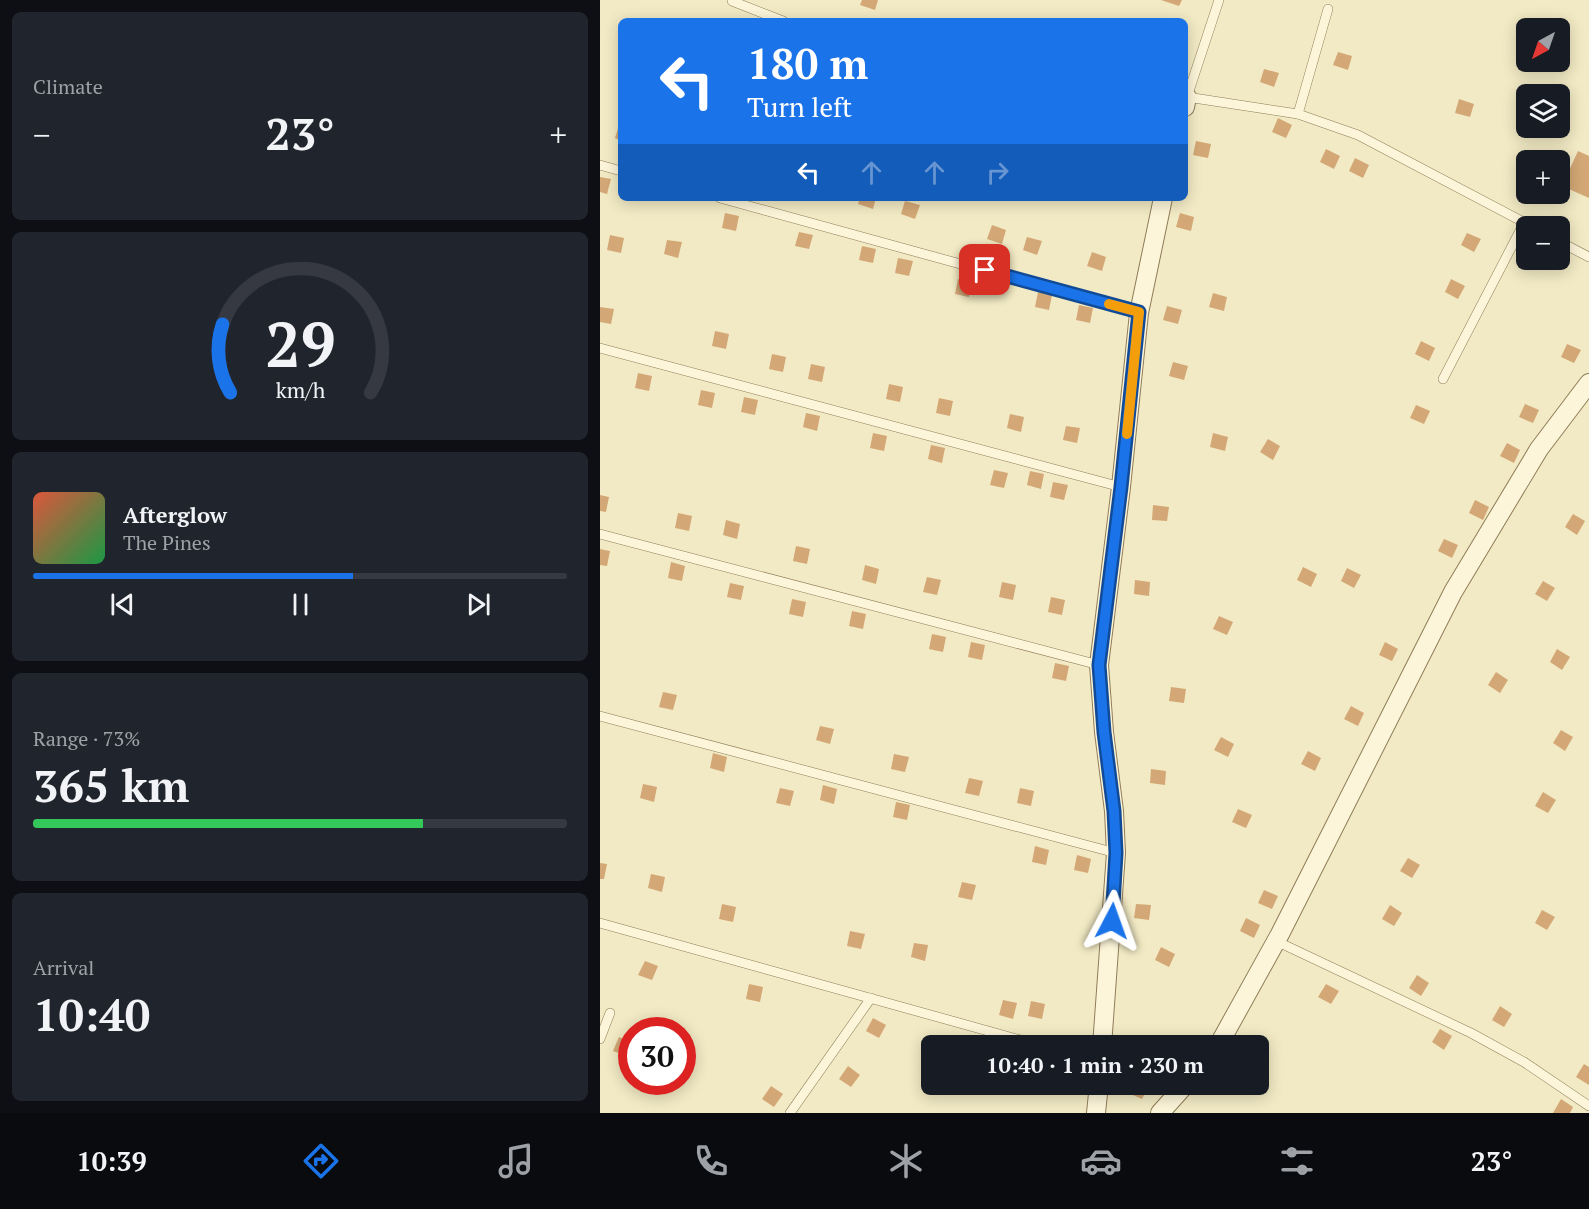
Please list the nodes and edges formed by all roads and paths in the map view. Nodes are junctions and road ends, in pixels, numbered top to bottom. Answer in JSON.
{"nodes":[{"id":1,"x":1219,"y":0,"type":"edge"},
{"id":2,"x":732,"y":1,"type":"edge"},
{"id":3,"x":1328,"y":9,"type":"dead end"},
{"id":4,"x":775,"y":18,"type":"edge"},
{"id":5,"x":1188,"y":96,"type":"edge"},
{"id":6,"x":1188,"y":102,"type":"edge"},
{"id":7,"x":1298,"y":114,"type":"junction"},
{"id":8,"x":600,"y":165,"type":"edge"},
{"id":9,"x":618,"y":170,"type":"edge"},
{"id":10,"x":731,"y":201,"type":"edge"},
{"id":11,"x":1163,"y":201,"type":"edge"},
{"id":12,"x":1516,"y":219,"type":"edge"},
{"id":13,"x":1516,"y":247,"type":"edge"},
{"id":14,"x":1570,"y":247,"type":"edge"},
{"id":15,"x":1589,"y":257,"type":"edge"},
{"id":16,"x":1139,"y":312,"type":"junction"},
{"id":17,"x":600,"y":348,"type":"edge"},
{"id":18,"x":1443,"y":379,"type":"dead end"},
{"id":19,"x":1589,"y":382,"type":"edge"},
{"id":20,"x":1121,"y":487,"type":"junction"},
{"id":21,"x":600,"y":534,"type":"edge"},
{"id":22,"x":1099,"y":665,"type":"junction"},
{"id":23,"x":600,"y":716,"type":"edge"},
{"id":24,"x":1116,"y":853,"type":"junction"},
{"id":25,"x":600,"y":923,"type":"edge"},
{"id":26,"x":1276,"y":941,"type":"junction"},
{"id":27,"x":870,"y":998,"type":"junction"},
{"id":28,"x":610,"y":1013,"type":"dead end"},
{"id":29,"x":1003,"y":1035,"type":"edge"},
{"id":30,"x":1103,"y":1035,"type":"edge"},
{"id":31,"x":1224,"y":1035,"type":"edge"},
{"id":32,"x":600,"y":1039,"type":"edge"},
{"id":33,"x":1098,"y":1095,"type":"edge"},
{"id":34,"x":1176,"y":1095,"type":"edge"},
{"id":35,"x":1589,"y":1106,"type":"edge"},
{"id":36,"x":790,"y":1113,"type":"edge"},
{"id":37,"x":1096,"y":1113,"type":"edge"},
{"id":38,"x":1160,"y":1113,"type":"edge"}],
"edges":[{"from":1,"to":5,"type":"lane"},
{"from":2,"to":4,"type":"lane"},
{"from":3,"to":7,"type":"lane"},
{"from":6,"to":7,"type":"lane"},
{"from":7,"to":12,"type":"lane"},
{"from":8,"to":9,"type":"lane"},
{"from":10,"to":16,"type":"lane"},
{"from":11,"to":16,"type":"street"},
{"from":13,"to":18,"type":"lane"},
{"from":14,"to":15,"type":"lane"},
{"from":16,"to":20,"type":"street"},
{"from":17,"to":20,"type":"lane"},
{"from":19,"to":26,"type":"street"},
{"from":20,"to":22,"type":"street"},
{"from":21,"to":22,"type":"lane"},
{"from":22,"to":24,"type":"street"},
{"from":23,"to":24,"type":"lane"},
{"from":24,"to":30,"type":"street"},
{"from":25,"to":27,"type":"lane"},
{"from":26,"to":31,"type":"street"},
{"from":26,"to":35,"type":"lane"},
{"from":27,"to":29,"type":"lane"},
{"from":27,"to":36,"type":"lane"},
{"from":28,"to":32,"type":"lane"},
{"from":33,"to":37,"type":"street"},
{"from":34,"to":38,"type":"street"}]}
